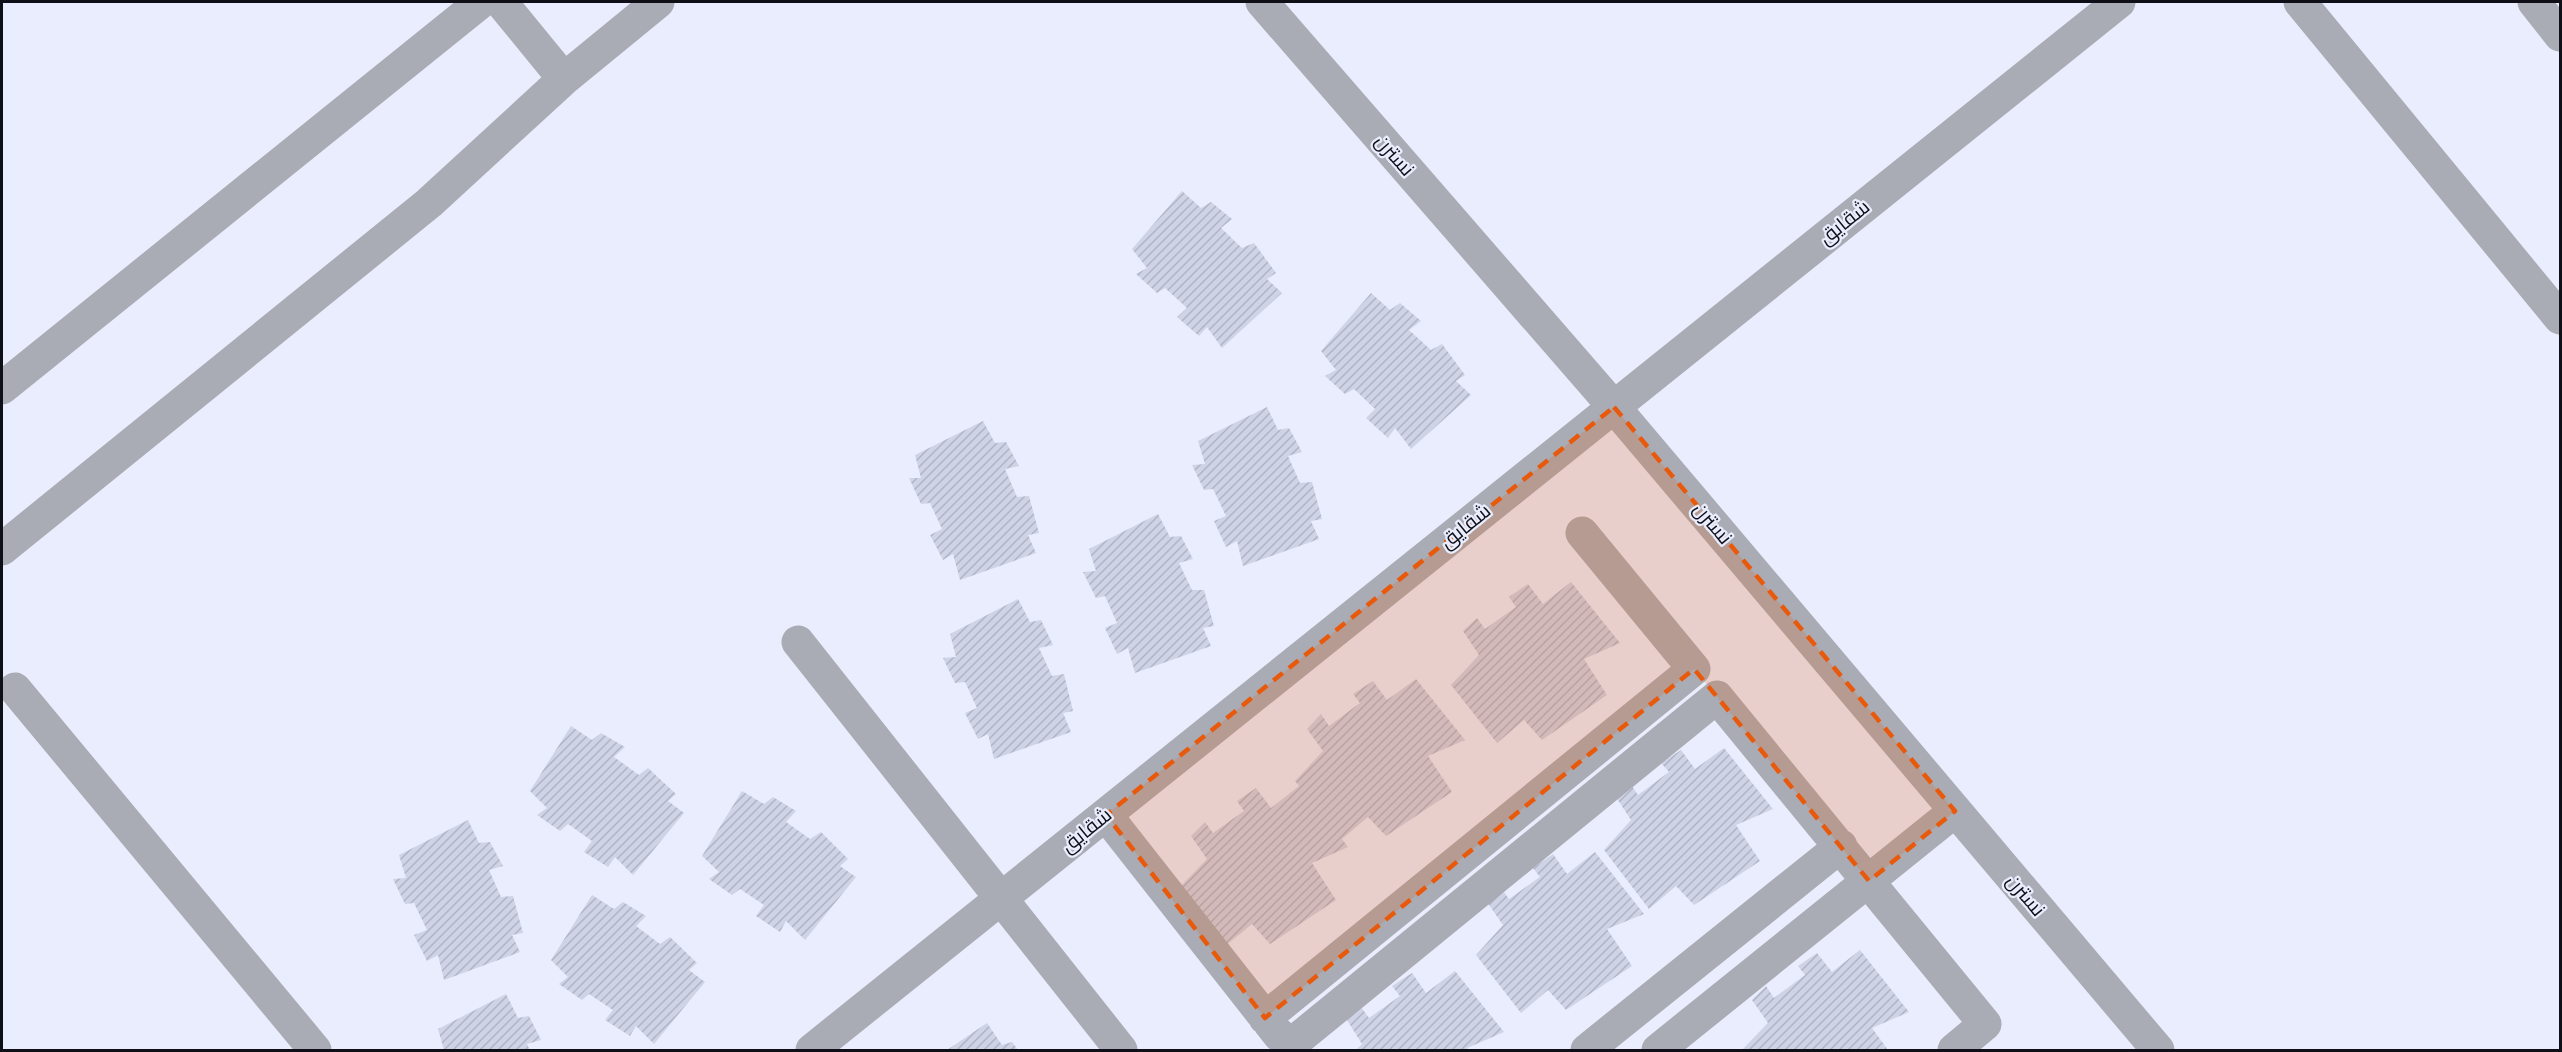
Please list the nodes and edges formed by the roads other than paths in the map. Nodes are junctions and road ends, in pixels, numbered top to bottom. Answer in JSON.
{"nodes":[{"id":1,"x":481,"y":2,"type":"edge"},
{"id":2,"x":501,"y":2,"type":"edge"},
{"id":3,"x":658,"y":2,"type":"edge"},
{"id":4,"x":1262,"y":2,"type":"edge"},
{"id":5,"x":2119,"y":2,"type":"edge"},
{"id":6,"x":2300,"y":2,"type":"edge"},
{"id":7,"x":2534,"y":2,"type":"edge"},
{"id":8,"x":2560,"y":35,"type":"edge"},
{"id":9,"x":564,"y":79,"type":"junction"},
{"id":10,"x":2560,"y":318,"type":"edge"},
{"id":11,"x":2,"y":388,"type":"edge"},
{"id":12,"x":1614,"y":407,"type":"junction"},
{"id":13,"x":1582,"y":533,"type":"dead end"},
{"id":14,"x":2,"y":549,"type":"edge"},
{"id":15,"x":798,"y":642,"type":"dead end"},
{"id":16,"x":1694,"y":669,"type":"junction"},
{"id":17,"x":15,"y":689,"type":"dead end"},
{"id":18,"x":1717,"y":697,"type":"junction"},
{"id":19,"x":1955,"y":811,"type":"junction"},
{"id":20,"x":1106,"y":815,"type":"junction"},
{"id":21,"x":1841,"y":846,"type":"junction"},
{"id":22,"x":1869,"y":880,"type":"junction"},
{"id":23,"x":1001,"y":898,"type":"junction"},
{"id":24,"x":1265,"y":1018,"type":"junction"},
{"id":25,"x":1289,"y":1049,"type":"edge"},
{"id":26,"x":315,"y":1050,"type":"edge"},
{"id":27,"x":812,"y":1050,"type":"edge"},
{"id":28,"x":1121,"y":1050,"type":"edge"},
{"id":29,"x":1587,"y":1050,"type":"edge"},
{"id":30,"x":1658,"y":1050,"type":"edge"},
{"id":31,"x":1954,"y":1050,"type":"edge"},
{"id":32,"x":2158,"y":1050,"type":"edge"}],
"edges":[{"from":1,"to":11,"type":"street"},
{"from":2,"to":9,"type":"street"},
{"from":3,"to":9,"type":"street"},
{"from":4,"to":12,"type":"street","name":"نسترن"},
{"from":5,"to":12,"type":"street","name":"شقایق"},
{"from":6,"to":10,"type":"street"},
{"from":7,"to":8,"type":"street"},
{"from":9,"to":14,"type":"street"},
{"from":12,"to":19,"type":"street","name":"نسترن"},
{"from":12,"to":20,"type":"street","name":"شقایق"},
{"from":13,"to":16,"type":"street"},
{"from":15,"to":23,"type":"street"},
{"from":16,"to":18,"type":"street"},
{"from":16,"to":24,"type":"street"},
{"from":17,"to":26,"type":"street"},
{"from":18,"to":21,"type":"street"},
{"from":18,"to":25,"type":"street"},
{"from":19,"to":22,"type":"street"},
{"from":19,"to":32,"type":"street","name":"نسترن"},
{"from":20,"to":23,"type":"street","name":"شقایق"},
{"from":20,"to":24,"type":"street"},
{"from":21,"to":22,"type":"street"},
{"from":21,"to":29,"type":"street"},
{"from":22,"to":30,"type":"street"},
{"from":22,"to":31,"type":"street"},
{"from":23,"to":27,"type":"street","name":"شقایق"},
{"from":23,"to":28,"type":"street"},
{"from":24,"to":25,"type":"street"}]}
